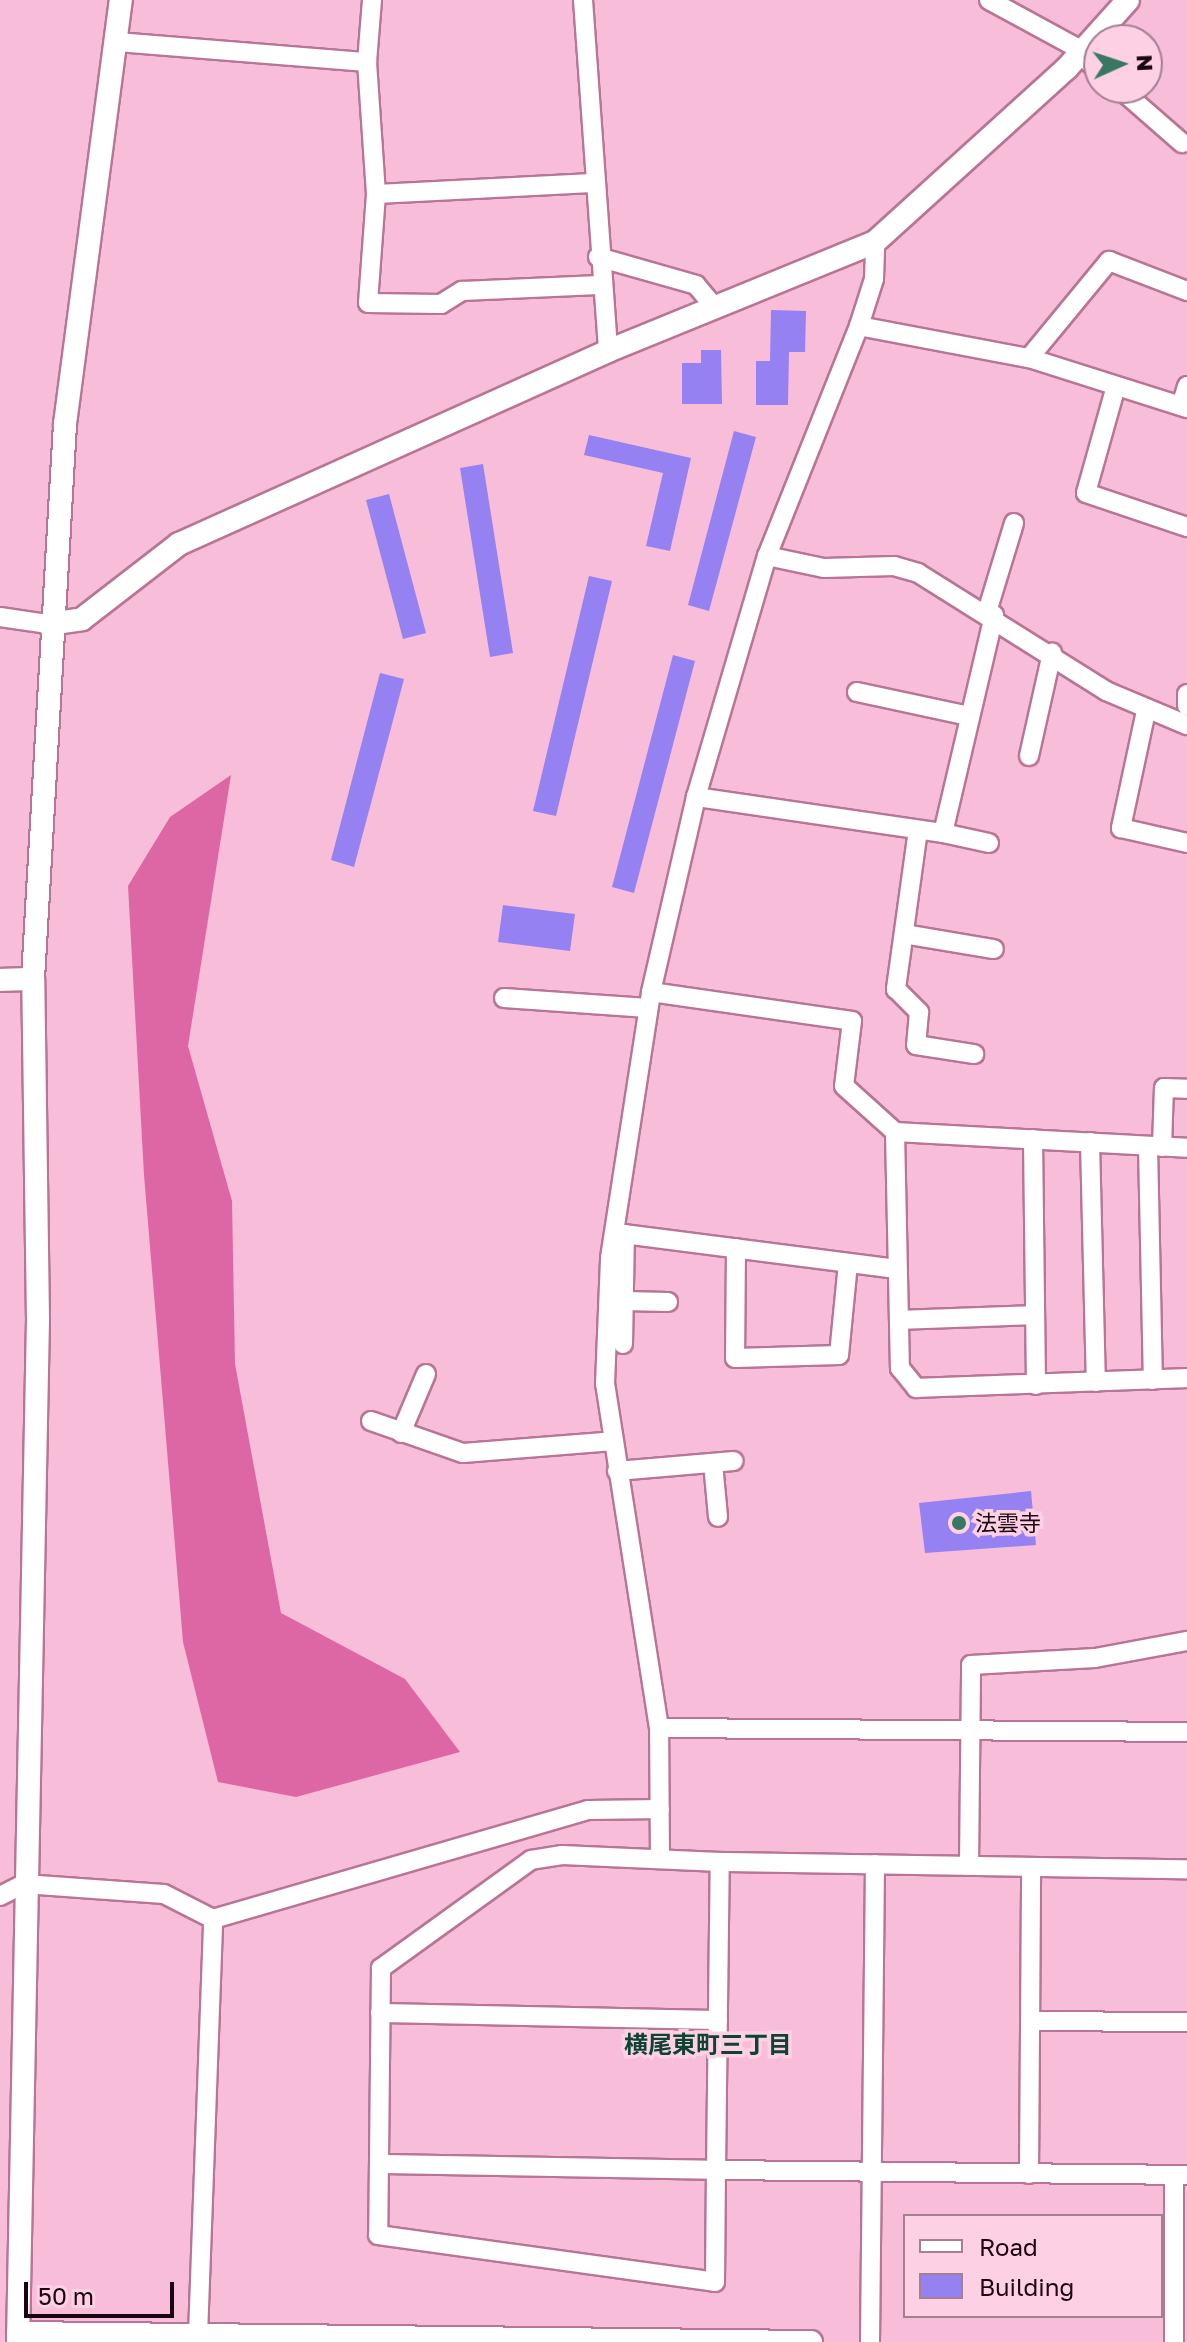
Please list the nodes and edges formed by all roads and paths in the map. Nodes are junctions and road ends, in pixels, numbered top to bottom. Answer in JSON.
{"nodes":[{"id":1,"x":121,"y":0,"type":"edge"},
{"id":2,"x":372,"y":0,"type":"edge"},
{"id":3,"x":583,"y":0,"type":"edge"},
{"id":4,"x":989,"y":0,"type":"edge"},
{"id":5,"x":1128,"y":0,"type":"edge"},
{"id":6,"x":117,"y":42,"type":"junction"},
{"id":7,"x":1082,"y":53,"type":"junction"},
{"id":8,"x":367,"y":62,"type":"junction"},
{"id":9,"x":1137,"y":104,"type":"edge"},
{"id":10,"x":1182,"y":143,"type":"dead end"},
{"id":11,"x":593,"y":183,"type":"junction"},
{"id":12,"x":376,"y":194,"type":"junction"},
{"id":13,"x":875,"y":242,"type":"junction"},
{"id":14,"x":598,"y":257,"type":"junction"},
{"id":15,"x":599,"y":285,"type":"junction"},
{"id":16,"x":1187,"y":291,"type":"edge"},
{"id":17,"x":715,"y":308,"type":"junction"},
{"id":18,"x":859,"y":326,"type":"junction"},
{"id":19,"x":608,"y":351,"type":"junction"},
{"id":20,"x":1029,"y":358,"type":"junction"},
{"id":21,"x":1116,"y":386,"type":"junction"},
{"id":22,"x":1187,"y":386,"type":"edge"},
{"id":23,"x":1184,"y":407,"type":"edge"},
{"id":24,"x":1014,"y":523,"type":"dead end"},
{"id":25,"x":1187,"y":527,"type":"edge"},
{"id":26,"x":767,"y":556,"type":"junction"},
{"id":27,"x":991,"y":614,"type":"junction"},
{"id":28,"x":0,"y":617,"type":"edge"},
{"id":29,"x":48,"y":624,"type":"junction"},
{"id":30,"x":1052,"y":653,"type":"junction"},
{"id":31,"x":857,"y":692,"type":"dead end"},
{"id":32,"x":1187,"y":694,"type":"edge"},
{"id":33,"x":1187,"y":706,"type":"edge"},
{"id":34,"x":1146,"y":711,"type":"junction"},
{"id":35,"x":969,"y":716,"type":"junction"},
{"id":36,"x":1187,"y":725,"type":"edge"},
{"id":37,"x":1029,"y":756,"type":"dead end"},
{"id":38,"x":696,"y":797,"type":"junction"},
{"id":39,"x":918,"y":830,"type":"junction"},
{"id":40,"x":943,"y":833,"type":"junction"},
{"id":41,"x":989,"y":843,"type":"dead end"},
{"id":42,"x":1187,"y":843,"type":"edge"},
{"id":43,"x":904,"y":934,"type":"junction"},
{"id":44,"x":994,"y":949,"type":"dead end"},
{"id":45,"x":33,"y":979,"type":"junction"},
{"id":46,"x":0,"y":980,"type":"edge"},
{"id":47,"x":504,"y":998,"type":"dead end"},
{"id":48,"x":650,"y":1000,"type":"junction"},
{"id":49,"x":974,"y":1054,"type":"dead end"},
{"id":50,"x":1187,"y":1089,"type":"edge"},
{"id":51,"x":895,"y":1132,"type":"junction"},
{"id":52,"x":1033,"y":1139,"type":"junction"},
{"id":53,"x":1090,"y":1142,"type":"junction"},
{"id":54,"x":1155,"y":1146,"type":"junction"},
{"id":55,"x":1187,"y":1148,"type":"edge"},
{"id":56,"x":621,"y":1233,"type":"junction"},
{"id":57,"x":736,"y":1248,"type":"junction"},
{"id":58,"x":848,"y":1263,"type":"junction"},
{"id":59,"x":897,"y":1269,"type":"junction"},
{"id":60,"x":624,"y":1301,"type":"junction"},
{"id":61,"x":668,"y":1302,"type":"dead end"},
{"id":62,"x":1035,"y":1315,"type":"junction"},
{"id":63,"x":899,"y":1320,"type":"junction"},
{"id":64,"x":623,"y":1344,"type":"dead end"},
{"id":65,"x":426,"y":1374,"type":"dead end"},
{"id":66,"x":1187,"y":1378,"type":"edge"},
{"id":67,"x":1153,"y":1380,"type":"junction"},
{"id":68,"x":1096,"y":1382,"type":"junction"},
{"id":69,"x":1036,"y":1385,"type":"junction"},
{"id":70,"x":371,"y":1421,"type":"dead end"},
{"id":71,"x":401,"y":1433,"type":"junction"},
{"id":72,"x":614,"y":1441,"type":"junction"},
{"id":73,"x":734,"y":1461,"type":"dead end"},
{"id":74,"x":713,"y":1463,"type":"junction"},
{"id":75,"x":617,"y":1471,"type":"junction"},
{"id":76,"x":718,"y":1517,"type":"dead end"},
{"id":77,"x":1187,"y":1641,"type":"edge"},
{"id":78,"x":659,"y":1728,"type":"junction"},
{"id":79,"x":971,"y":1730,"type":"junction"},
{"id":80,"x":1187,"y":1732,"type":"edge"},
{"id":81,"x":660,"y":1809,"type":"junction"},
{"id":82,"x":660,"y":1859,"type":"junction"},
{"id":83,"x":720,"y":1862,"type":"junction"},
{"id":84,"x":875,"y":1864,"type":"junction"},
{"id":85,"x":969,"y":1866,"type":"junction"},
{"id":86,"x":1031,"y":1867,"type":"junction"},
{"id":87,"x":1187,"y":1869,"type":"edge"},
{"id":88,"x":24,"y":1884,"type":"junction"},
{"id":89,"x":0,"y":1896,"type":"edge"},
{"id":90,"x":213,"y":1919,"type":"junction"},
{"id":91,"x":380,"y":2013,"type":"junction"},
{"id":92,"x":718,"y":2020,"type":"junction"},
{"id":93,"x":1030,"y":2021,"type":"junction"},
{"id":94,"x":1187,"y":2022,"type":"edge"},
{"id":95,"x":379,"y":2164,"type":"junction"},
{"id":96,"x":716,"y":2170,"type":"junction"},
{"id":97,"x":872,"y":2172,"type":"junction"},
{"id":98,"x":1029,"y":2174,"type":"junction"},
{"id":99,"x":1180,"y":2175,"type":"edge"},
{"id":100,"x":198,"y":2335,"type":"junction"},
{"id":101,"x":18,"y":2337,"type":"edge"},
{"id":102,"x":811,"y":2342,"type":"edge"},
{"id":103,"x":870,"y":2342,"type":"edge"},
{"id":104,"x":1174,"y":2342,"type":"edge"}],
"edges":[{"from":1,"to":6,"type":"street"},
{"from":2,"to":8,"type":"street"},
{"from":3,"to":11,"type":"street"},
{"from":4,"to":7,"type":"street"},
{"from":5,"to":7,"type":"street"},
{"from":6,"to":8,"type":"street"},
{"from":6,"to":29,"type":"street"},
{"from":7,"to":13,"type":"street"},
{"from":8,"to":12,"type":"street"},
{"from":9,"to":10,"type":"street"},
{"from":11,"to":12,"type":"street"},
{"from":11,"to":14,"type":"street"},
{"from":12,"to":15,"type":"street"},
{"from":13,"to":17,"type":"street"},
{"from":13,"to":18,"type":"street"},
{"from":14,"to":15,"type":"street"},
{"from":14,"to":17,"type":"street"},
{"from":15,"to":19,"type":"street"},
{"from":16,"to":20,"type":"street"},
{"from":17,"to":19,"type":"street"},
{"from":18,"to":20,"type":"street"},
{"from":18,"to":26,"type":"street"},
{"from":19,"to":29,"type":"street"},
{"from":20,"to":21,"type":"street"},
{"from":21,"to":23,"type":"street"},
{"from":21,"to":25,"type":"street"},
{"from":22,"to":23,"type":"street"},
{"from":24,"to":27,"type":"street"},
{"from":26,"to":27,"type":"street"},
{"from":26,"to":38,"type":"street"},
{"from":27,"to":30,"type":"street"},
{"from":27,"to":35,"type":"street"},
{"from":28,"to":29,"type":"street"},
{"from":29,"to":45,"type":"street"},
{"from":30,"to":34,"type":"street"},
{"from":30,"to":37,"type":"street"},
{"from":31,"to":35,"type":"street"},
{"from":32,"to":33,"type":"street"},
{"from":34,"to":36,"type":"street"},
{"from":34,"to":42,"type":"street"},
{"from":35,"to":40,"type":"street"},
{"from":38,"to":39,"type":"street"},
{"from":38,"to":48,"type":"street"},
{"from":39,"to":40,"type":"street"},
{"from":39,"to":43,"type":"street"},
{"from":40,"to":41,"type":"street"},
{"from":43,"to":44,"type":"street"},
{"from":43,"to":49,"type":"street"},
{"from":45,"to":46,"type":"street"},
{"from":45,"to":88,"type":"street"},
{"from":47,"to":48,"type":"street"},
{"from":48,"to":51,"type":"street"},
{"from":48,"to":56,"type":"street"},
{"from":50,"to":54,"type":"street"},
{"from":51,"to":52,"type":"street"},
{"from":51,"to":59,"type":"street"},
{"from":52,"to":53,"type":"street"},
{"from":52,"to":62,"type":"street"},
{"from":53,"to":54,"type":"street"},
{"from":53,"to":68,"type":"street"},
{"from":54,"to":55,"type":"street"},
{"from":54,"to":67,"type":"street"},
{"from":56,"to":57,"type":"street"},
{"from":56,"to":60,"type":"street"},
{"from":56,"to":72,"type":"street"},
{"from":57,"to":58,"type":"street"},
{"from":57,"to":58,"type":"street"},
{"from":58,"to":59,"type":"street"},
{"from":59,"to":63,"type":"street"},
{"from":60,"to":61,"type":"street"},
{"from":60,"to":64,"type":"street"},
{"from":62,"to":63,"type":"street"},
{"from":62,"to":69,"type":"street"},
{"from":63,"to":69,"type":"street"},
{"from":65,"to":71,"type":"street"},
{"from":66,"to":67,"type":"street"},
{"from":67,"to":68,"type":"street"},
{"from":68,"to":69,"type":"street"},
{"from":70,"to":71,"type":"street"},
{"from":71,"to":72,"type":"street"},
{"from":72,"to":75,"type":"street"},
{"from":73,"to":74,"type":"street"},
{"from":74,"to":75,"type":"street"},
{"from":74,"to":76,"type":"street"},
{"from":75,"to":78,"type":"street"},
{"from":77,"to":79,"type":"street"},
{"from":78,"to":79,"type":"street"},
{"from":78,"to":81,"type":"street"},
{"from":79,"to":80,"type":"street"},
{"from":79,"to":85,"type":"street"},
{"from":81,"to":82,"type":"street"},
{"from":81,"to":90,"type":"street"},
{"from":82,"to":83,"type":"street"},
{"from":82,"to":91,"type":"street"},
{"from":83,"to":84,"type":"street"},
{"from":83,"to":92,"type":"street"},
{"from":84,"to":85,"type":"street"},
{"from":84,"to":97,"type":"street"},
{"from":85,"to":86,"type":"street"},
{"from":86,"to":87,"type":"street"},
{"from":86,"to":93,"type":"street"},
{"from":88,"to":89,"type":"street"},
{"from":88,"to":90,"type":"street"},
{"from":88,"to":101,"type":"street"},
{"from":90,"to":100,"type":"street"},
{"from":91,"to":92,"type":"street"},
{"from":91,"to":95,"type":"street"},
{"from":92,"to":96,"type":"street"},
{"from":93,"to":94,"type":"street"},
{"from":93,"to":98,"type":"street"},
{"from":95,"to":96,"type":"street"},
{"from":95,"to":96,"type":"street"},
{"from":96,"to":97,"type":"street"},
{"from":97,"to":98,"type":"street"},
{"from":97,"to":103,"type":"street"},
{"from":98,"to":99,"type":"street"},
{"from":99,"to":104,"type":"street"},
{"from":100,"to":101,"type":"street"},
{"from":100,"to":102,"type":"street"}]}
